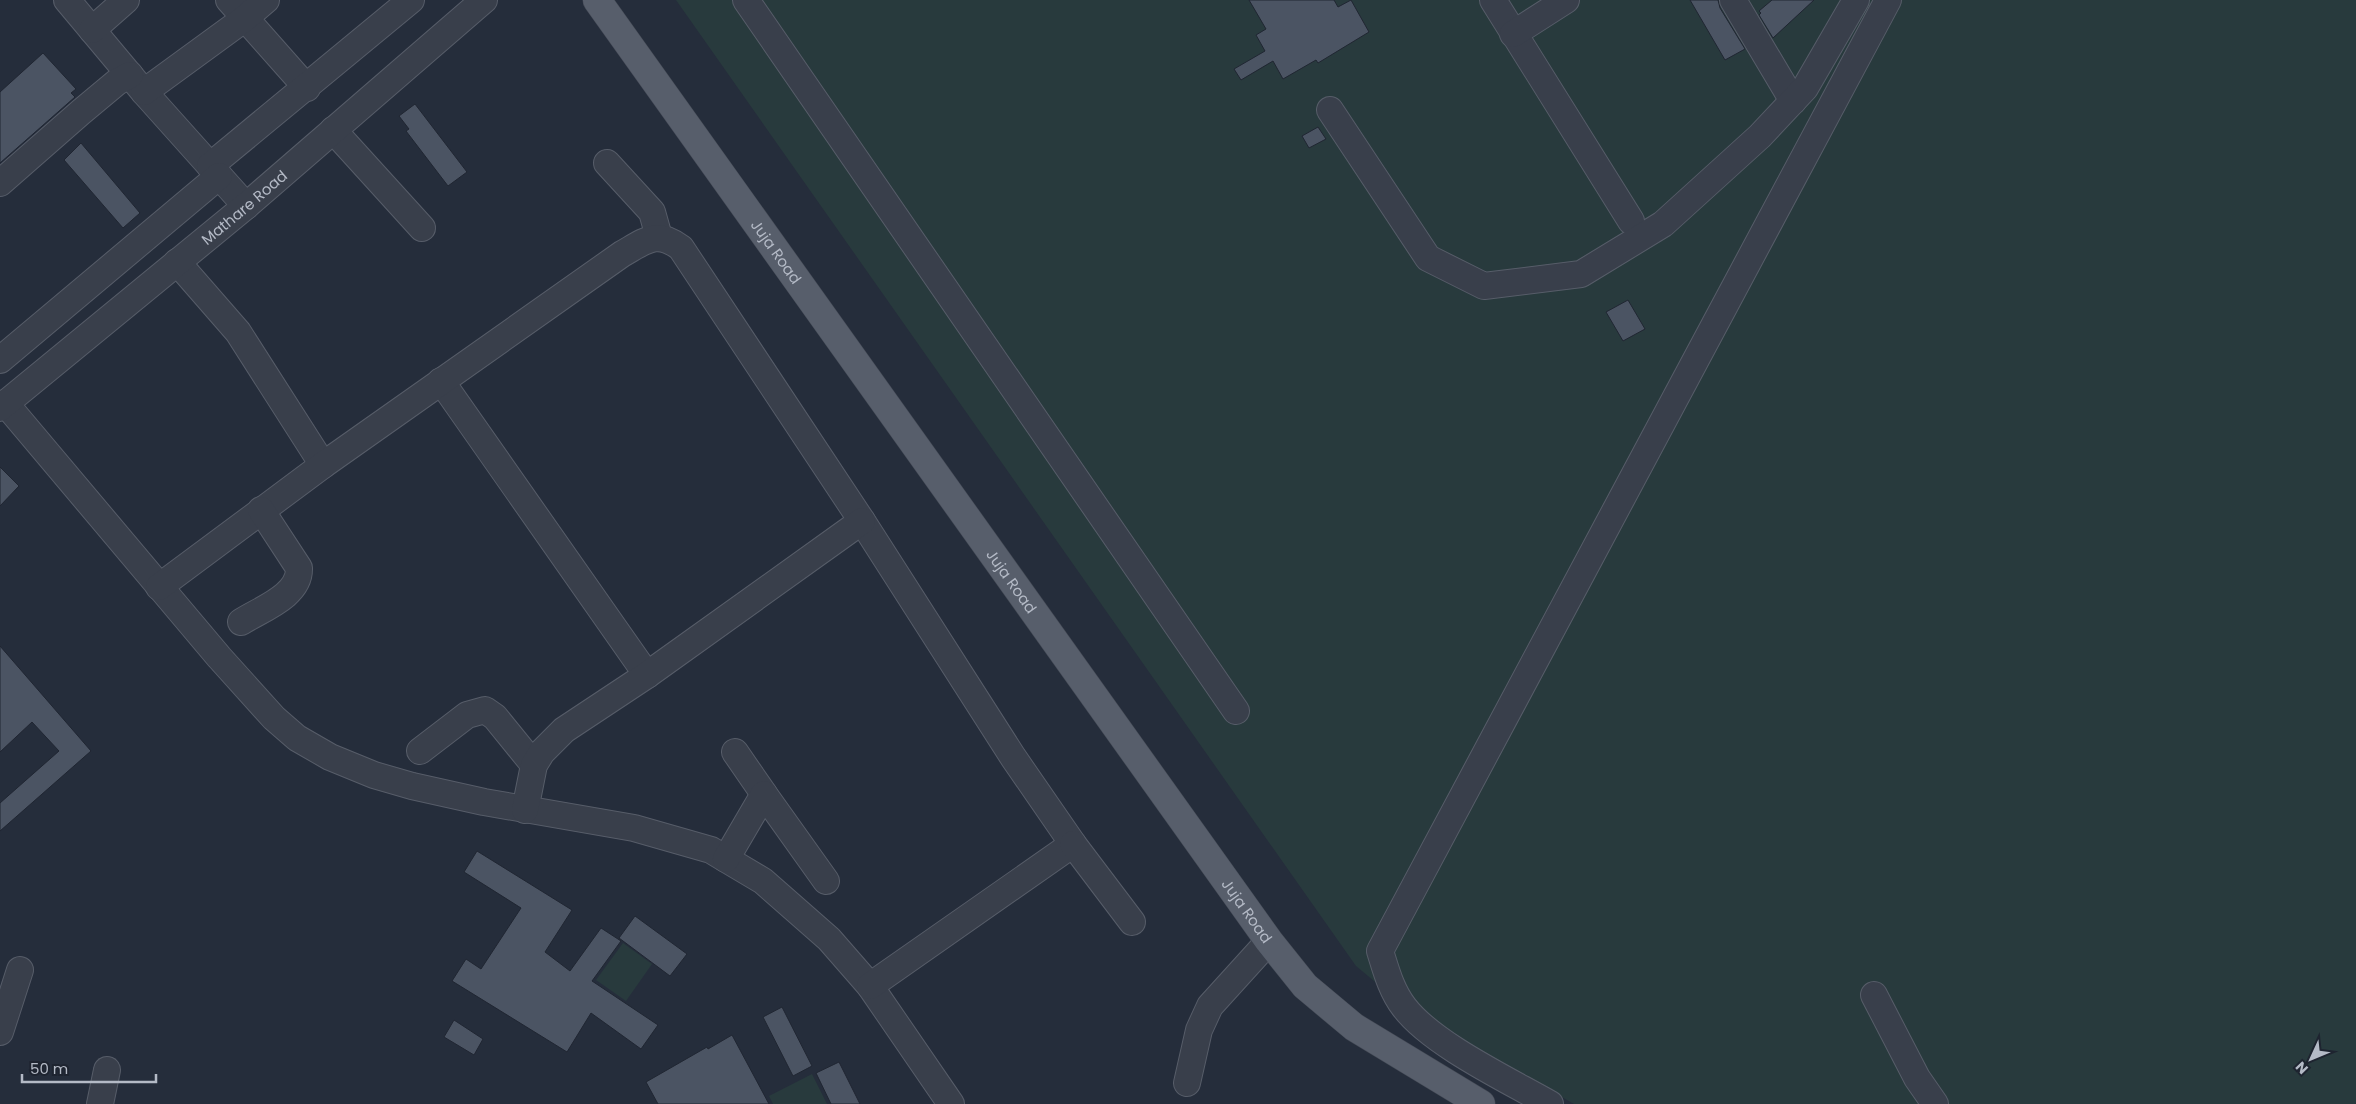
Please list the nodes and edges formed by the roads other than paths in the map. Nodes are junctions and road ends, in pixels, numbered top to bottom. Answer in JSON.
{"nodes":[{"id":1,"x":67,"y":0,"type":"edge"},
{"id":2,"x":126,"y":0,"type":"edge"},
{"id":3,"x":266,"y":0,"type":"edge"},
{"id":4,"x":411,"y":0,"type":"edge"},
{"id":5,"x":484,"y":0,"type":"edge"},
{"id":6,"x":598,"y":0,"type":"edge"},
{"id":7,"x":746,"y":0,"type":"edge"},
{"id":8,"x":1493,"y":0,"type":"edge"},
{"id":9,"x":1566,"y":0,"type":"edge"},
{"id":10,"x":1733,"y":0,"type":"edge"},
{"id":11,"x":1856,"y":0,"type":"edge"},
{"id":12,"x":1888,"y":0,"type":"edge"},
{"id":13,"x":236,"y":9,"type":"edge"},
{"id":14,"x":92,"y":30,"type":"junction"},
{"id":15,"x":1513,"y":34,"type":"junction"},
{"id":16,"x":137,"y":83,"type":"junction"},
{"id":17,"x":307,"y":88,"type":"junction"},
{"id":18,"x":1793,"y":101,"type":"junction"},
{"id":19,"x":1330,"y":110,"type":"dead end"},
{"id":20,"x":333,"y":130,"type":"junction"},
{"id":21,"x":607,"y":163,"type":"dead end"},
{"id":22,"x":215,"y":171,"type":"junction"},
{"id":23,"x":0,"y":183,"type":"edge"},
{"id":24,"x":246,"y":206,"type":"junction"},
{"id":25,"x":1631,"y":221,"type":"dead end"},
{"id":26,"x":422,"y":228,"type":"dead end"},
{"id":27,"x":659,"y":237,"type":"junction"},
{"id":28,"x":177,"y":262,"type":"junction"},
{"id":29,"x":0,"y":360,"type":"edge"},
{"id":30,"x":441,"y":381,"type":"junction"},
{"id":31,"x":3,"y":405,"type":"edge"},
{"id":32,"x":323,"y":464,"type":"junction"},
{"id":33,"x":261,"y":510,"type":"junction"},
{"id":34,"x":862,"y":521,"type":"junction"},
{"id":35,"x":159,"y":586,"type":"junction"},
{"id":36,"x":241,"y":622,"type":"dead end"},
{"id":37,"x":647,"y":675,"type":"junction"},
{"id":38,"x":1236,"y":711,"type":"dead end"},
{"id":39,"x":420,"y":751,"type":"dead end"},
{"id":40,"x":735,"y":752,"type":"dead end"},
{"id":41,"x":534,"y":765,"type":"junction"},
{"id":42,"x":764,"y":794,"type":"junction"},
{"id":43,"x":525,"y":810,"type":"junction"},
{"id":44,"x":1073,"y":844,"type":"junction"},
{"id":45,"x":726,"y":859,"type":"junction"},
{"id":46,"x":826,"y":881,"type":"dead end"},
{"id":47,"x":1132,"y":922,"type":"dead end"},
{"id":48,"x":1269,"y":941,"type":"junction"},
{"id":49,"x":20,"y":970,"type":"dead end"},
{"id":50,"x":870,"y":986,"type":"junction"},
{"id":51,"x":1874,"y":995,"type":"dead end"},
{"id":52,"x":0,"y":1032,"type":"edge"},
{"id":53,"x":107,"y":1070,"type":"dead end"},
{"id":54,"x":1187,"y":1083,"type":"dead end"},
{"id":55,"x":100,"y":1104,"type":"edge"},
{"id":56,"x":951,"y":1104,"type":"edge"},
{"id":57,"x":1481,"y":1104,"type":"edge"},
{"id":58,"x":1550,"y":1104,"type":"edge"},
{"id":59,"x":1935,"y":1104,"type":"edge"}],
"edges":[{"from":1,"to":14,"type":"street"},
{"from":2,"to":14,"type":"street"},
{"from":3,"to":13,"type":"street"},
{"from":4,"to":17,"type":"street"},
{"from":5,"to":20,"type":"street","name":"Mathare Road"},
{"from":6,"to":48,"type":"main road","name":"Juja Road"},
{"from":7,"to":38,"type":"street"},
{"from":8,"to":15,"type":"street"},
{"from":9,"to":15,"type":"street"},
{"from":10,"to":18,"type":"street"},
{"from":11,"to":18,"type":"street"},
{"from":12,"to":58,"type":"street"},
{"from":13,"to":16,"type":"street"},
{"from":13,"to":17,"type":"street"},
{"from":14,"to":16,"type":"street"},
{"from":15,"to":25,"type":"street"},
{"from":16,"to":22,"type":"street"},
{"from":16,"to":23,"type":"street"},
{"from":17,"to":22,"type":"street"},
{"from":18,"to":19,"type":"street"},
{"from":20,"to":24,"type":"street","name":"Mathare Road"},
{"from":20,"to":26,"type":"street"},
{"from":21,"to":27,"type":"street"},
{"from":22,"to":24,"type":"street"},
{"from":22,"to":29,"type":"street"},
{"from":24,"to":28,"type":"street","name":"Mathare Road"},
{"from":27,"to":30,"type":"street"},
{"from":27,"to":34,"type":"street"},
{"from":28,"to":31,"type":"street","name":"Mathare Road"},
{"from":28,"to":32,"type":"street"},
{"from":30,"to":32,"type":"street"},
{"from":30,"to":37,"type":"street"},
{"from":31,"to":35,"type":"street"},
{"from":32,"to":33,"type":"street"},
{"from":33,"to":35,"type":"street"},
{"from":33,"to":36,"type":"street"},
{"from":34,"to":37,"type":"street"},
{"from":34,"to":44,"type":"street"},
{"from":35,"to":43,"type":"street"},
{"from":37,"to":41,"type":"street"},
{"from":39,"to":41,"type":"street"},
{"from":40,"to":42,"type":"street"},
{"from":41,"to":43,"type":"street"},
{"from":42,"to":45,"type":"street"},
{"from":42,"to":46,"type":"street"},
{"from":43,"to":45,"type":"street"},
{"from":44,"to":47,"type":"street"},
{"from":44,"to":50,"type":"street"},
{"from":45,"to":50,"type":"street"},
{"from":48,"to":54,"type":"street"},
{"from":48,"to":57,"type":"main road","name":"Juja Road"},
{"from":49,"to":52,"type":"street"},
{"from":50,"to":56,"type":"street"},
{"from":51,"to":59,"type":"street"},
{"from":53,"to":55,"type":"street"}]}
